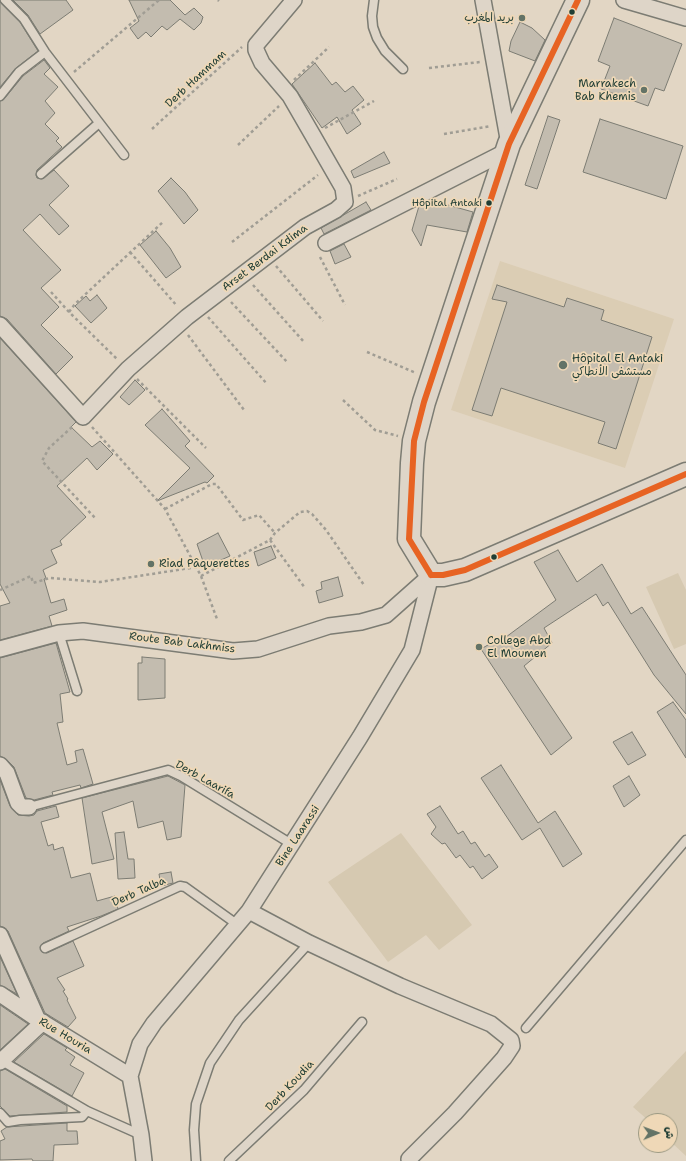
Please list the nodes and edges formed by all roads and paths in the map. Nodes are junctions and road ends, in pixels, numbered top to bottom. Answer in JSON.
{"nodes":[{"id":1,"x":5,"y":0,"type":"edge"},
{"id":2,"x":159,"y":0,"type":"edge"},
{"id":3,"x":294,"y":0,"type":"edge"},
{"id":4,"x":374,"y":0,"type":"edge"},
{"id":5,"x":483,"y":0,"type":"edge"},
{"id":6,"x":578,"y":0,"type":"edge"},
{"id":7,"x":624,"y":0,"type":"edge"},
{"id":8,"x":686,"y":18,"type":"edge"},
{"id":9,"x":244,"y":45,"type":"dead end"},
{"id":10,"x":329,"y":47,"type":"dead end"},
{"id":11,"x":45,"y":52,"type":"junction"},
{"id":12,"x":493,"y":61,"type":"junction"},
{"id":13,"x":429,"y":68,"type":"dead end"},
{"id":14,"x":403,"y":69,"type":"dead end"},
{"id":15,"x":66,"y":79,"type":"junction"},
{"id":16,"x":287,"y":93,"type":"junction"},
{"id":17,"x":0,"y":96,"type":"edge"},
{"id":18,"x":374,"y":101,"type":"dead end"},
{"id":19,"x":99,"y":123,"type":"junction"},
{"id":20,"x":152,"y":129,"type":"dead end"},
{"id":21,"x":312,"y":134,"type":"junction"},
{"id":22,"x":444,"y":134,"type":"dead end"},
{"id":23,"x":507,"y":139,"type":"junction"},
{"id":24,"x":238,"y":145,"type":"dead end"},
{"id":25,"x":124,"y":155,"type":"dead end"},
{"id":26,"x":330,"y":166,"type":"junction"},
{"id":27,"x":41,"y":174,"type":"dead end"},
{"id":28,"x":396,"y":179,"type":"dead end"},
{"id":29,"x":344,"y":202,"type":"junction"},
{"id":30,"x":164,"y":222,"type":"dead end"},
{"id":31,"x":232,"y":242,"type":"dead end"},
{"id":32,"x":322,"y":248,"type":"joint"},
{"id":33,"x":130,"y":252,"type":"junction"},
{"id":34,"x":267,"y":255,"type":"junction"},
{"id":35,"x":244,"y":274,"type":"junction"},
{"id":36,"x":51,"y":292,"type":"dead end"},
{"id":37,"x":221,"y":292,"type":"junction"},
{"id":38,"x":345,"y":305,"type":"dead end"},
{"id":39,"x":200,"y":308,"type":"junction"},
{"id":40,"x":69,"y":312,"type":"junction"},
{"id":41,"x":183,"y":320,"type":"junction"},
{"id":42,"x":323,"y":321,"type":"dead end"},
{"id":43,"x":0,"y":325,"type":"edge"},
{"id":44,"x":304,"y":342,"type":"dead end"},
{"id":45,"x":367,"y":352,"type":"dead end"},
{"id":46,"x":288,"y":363,"type":"dead end"},
{"id":47,"x":128,"y":369,"type":"junction"},
{"id":48,"x":431,"y":380,"type":"junction"},
{"id":49,"x":267,"y":384,"type":"dead end"},
{"id":50,"x":343,"y":400,"type":"dead end"},
{"id":51,"x":244,"y":410,"type":"dead end"},
{"id":52,"x":83,"y":417,"type":"junction"},
{"id":53,"x":414,"y":441,"type":"junction"},
{"id":54,"x":206,"y":448,"type":"dead end"},
{"id":55,"x":686,"y":474,"type":"edge"},
{"id":56,"x":165,"y":509,"type":"junction"},
{"id":57,"x":96,"y":519,"type":"dead end"},
{"id":58,"x":275,"y":533,"type":"junction"},
{"id":59,"x":270,"y":540,"type":"junction"},
{"id":60,"x":197,"y":567,"type":"junction"},
{"id":61,"x":431,"y":575,"type":"junction"},
{"id":62,"x":202,"y":576,"type":"junction"},
{"id":63,"x":364,"y":585,"type":"dead end"},
{"id":64,"x":305,"y":588,"type":"dead end"},
{"id":65,"x":0,"y":590,"type":"edge"},
{"id":66,"x":218,"y":618,"type":"dead end"},
{"id":67,"x":59,"y":633,"type":"junction"},
{"id":68,"x":0,"y":649,"type":"edge"},
{"id":69,"x":77,"y":691,"type":"dead end"},
{"id":70,"x":0,"y":765,"type":"edge"},
{"id":71,"x":29,"y":807,"type":"joint"},
{"id":72,"x":686,"y":840,"type":"edge"},
{"id":73,"x":293,"y":845,"type":"junction"},
{"id":74,"x":249,"y":911,"type":"junction"},
{"id":75,"x":238,"y":924,"type":"junction"},
{"id":76,"x":0,"y":935,"type":"edge"},
{"id":77,"x":309,"y":943,"type":"junction"},
{"id":78,"x":45,"y":948,"type":"dead end"},
{"id":79,"x":0,"y":994,"type":"edge"},
{"id":80,"x":40,"y":1020,"type":"junction"},
{"id":81,"x":362,"y":1022,"type":"dead end"},
{"id":82,"x":526,"y":1028,"type":"dead end"},
{"id":83,"x":1,"y":1061,"type":"edge"},
{"id":84,"x":130,"y":1076,"type":"junction"},
{"id":85,"x":87,"y":1111,"type":"junction"},
{"id":86,"x":0,"y":1113,"type":"edge"},
{"id":87,"x":141,"y":1135,"type":"junction"},
{"id":88,"x":409,"y":1159,"type":"dead end"},
{"id":89,"x":144,"y":1161,"type":"edge"},
{"id":90,"x":196,"y":1161,"type":"edge"},
{"id":91,"x":229,"y":1161,"type":"edge"}],
"edges":[{"from":1,"to":11,"type":"lane"},
{"from":2,"to":15,"type":"path"},
{"from":3,"to":16,"type":"street"},
{"from":4,"to":14,"type":"lane"},
{"from":5,"to":12,"type":"street"},
{"from":6,"to":23,"type":"street"},
{"from":7,"to":8,"type":"street"},
{"from":9,"to":20,"type":"path","name":"Derb Hammam"},
{"from":10,"to":16,"type":"path"},
{"from":11,"to":15,"type":"lane"},
{"from":11,"to":17,"type":"lane"},
{"from":12,"to":13,"type":"path"},
{"from":12,"to":23,"type":"street"},
{"from":15,"to":19,"type":"lane"},
{"from":16,"to":21,"type":"street"},
{"from":16,"to":24,"type":"path"},
{"from":18,"to":21,"type":"path"},
{"from":19,"to":25,"type":"lane"},
{"from":19,"to":27,"type":"lane"},
{"from":21,"to":26,"type":"street"},
{"from":22,"to":23,"type":"path"},
{"from":23,"to":32,"type":"street"},
{"from":23,"to":48,"type":"street"},
{"from":26,"to":29,"type":"street"},
{"from":26,"to":31,"type":"path"},
{"from":28,"to":29,"type":"path"},
{"from":29,"to":34,"type":"street","name":"Arset Berdai Kdima"},
{"from":30,"to":33,"type":"path"},
{"from":32,"to":38,"type":"path"},
{"from":33,"to":40,"type":"path"},
{"from":33,"to":41,"type":"path"},
{"from":34,"to":35,"type":"street","name":"Arset Berdai Kdima"},
{"from":34,"to":42,"type":"path"},
{"from":35,"to":37,"type":"street","name":"Arset Berdai Kdima"},
{"from":35,"to":44,"type":"path"},
{"from":36,"to":40,"type":"path"},
{"from":37,"to":39,"type":"street","name":"Arset Berdai Kdima"},
{"from":37,"to":46,"type":"path"},
{"from":39,"to":41,"type":"street","name":"Arset Berdai Kdima"},
{"from":39,"to":49,"type":"path"},
{"from":40,"to":47,"type":"path"},
{"from":41,"to":47,"type":"street","name":"Arset Berdai Kdima"},
{"from":41,"to":51,"type":"path"},
{"from":43,"to":52,"type":"street"},
{"from":45,"to":48,"type":"path"},
{"from":47,"to":52,"type":"street","name":"Arset Berdai Kdima"},
{"from":47,"to":54,"type":"path"},
{"from":48,"to":53,"type":"street"},
{"from":50,"to":53,"type":"path"},
{"from":52,"to":56,"type":"path"},
{"from":52,"to":57,"type":"path"},
{"from":53,"to":61,"type":"street"},
{"from":55,"to":61,"type":"street"},
{"from":56,"to":58,"type":"path"},
{"from":56,"to":60,"type":"path"},
{"from":58,"to":59,"type":"path"},
{"from":58,"to":63,"type":"path"},
{"from":59,"to":62,"type":"path"},
{"from":59,"to":64,"type":"path"},
{"from":60,"to":62,"type":"path"},
{"from":60,"to":65,"type":"path"},
{"from":61,"to":67,"type":"street","name":"Route Bab Lakhmiss"},
{"from":61,"to":73,"type":"street","name":"Bine Laarassi"},
{"from":62,"to":66,"type":"path"},
{"from":67,"to":68,"type":"street","name":"Route Bab Lakhmiss"},
{"from":67,"to":69,"type":"lane"},
{"from":70,"to":71,"type":"street"},
{"from":71,"to":73,"type":"lane","name":"Derb Laarifa"},
{"from":72,"to":82,"type":"lane"},
{"from":73,"to":74,"type":"street","name":"Bine Laarassi"},
{"from":74,"to":75,"type":"street","name":"Bine Laarassi"},
{"from":74,"to":77,"type":"street"},
{"from":75,"to":78,"type":"lane","name":"Derb Talba"},
{"from":75,"to":84,"type":"street","name":"Bine Laarassi"},
{"from":76,"to":80,"type":"street"},
{"from":77,"to":88,"type":"street"},
{"from":77,"to":90,"type":"lane"},
{"from":79,"to":80,"type":"street","name":"Rue Houria"},
{"from":80,"to":83,"type":"street"},
{"from":80,"to":84,"type":"street","name":"Rue Houria"},
{"from":81,"to":91,"type":"lane","name":"Derb Koudia"},
{"from":83,"to":85,"type":"lane"},
{"from":84,"to":87,"type":"street"},
{"from":85,"to":86,"type":"lane"},
{"from":85,"to":87,"type":"lane"},
{"from":87,"to":89,"type":"street"}]}
